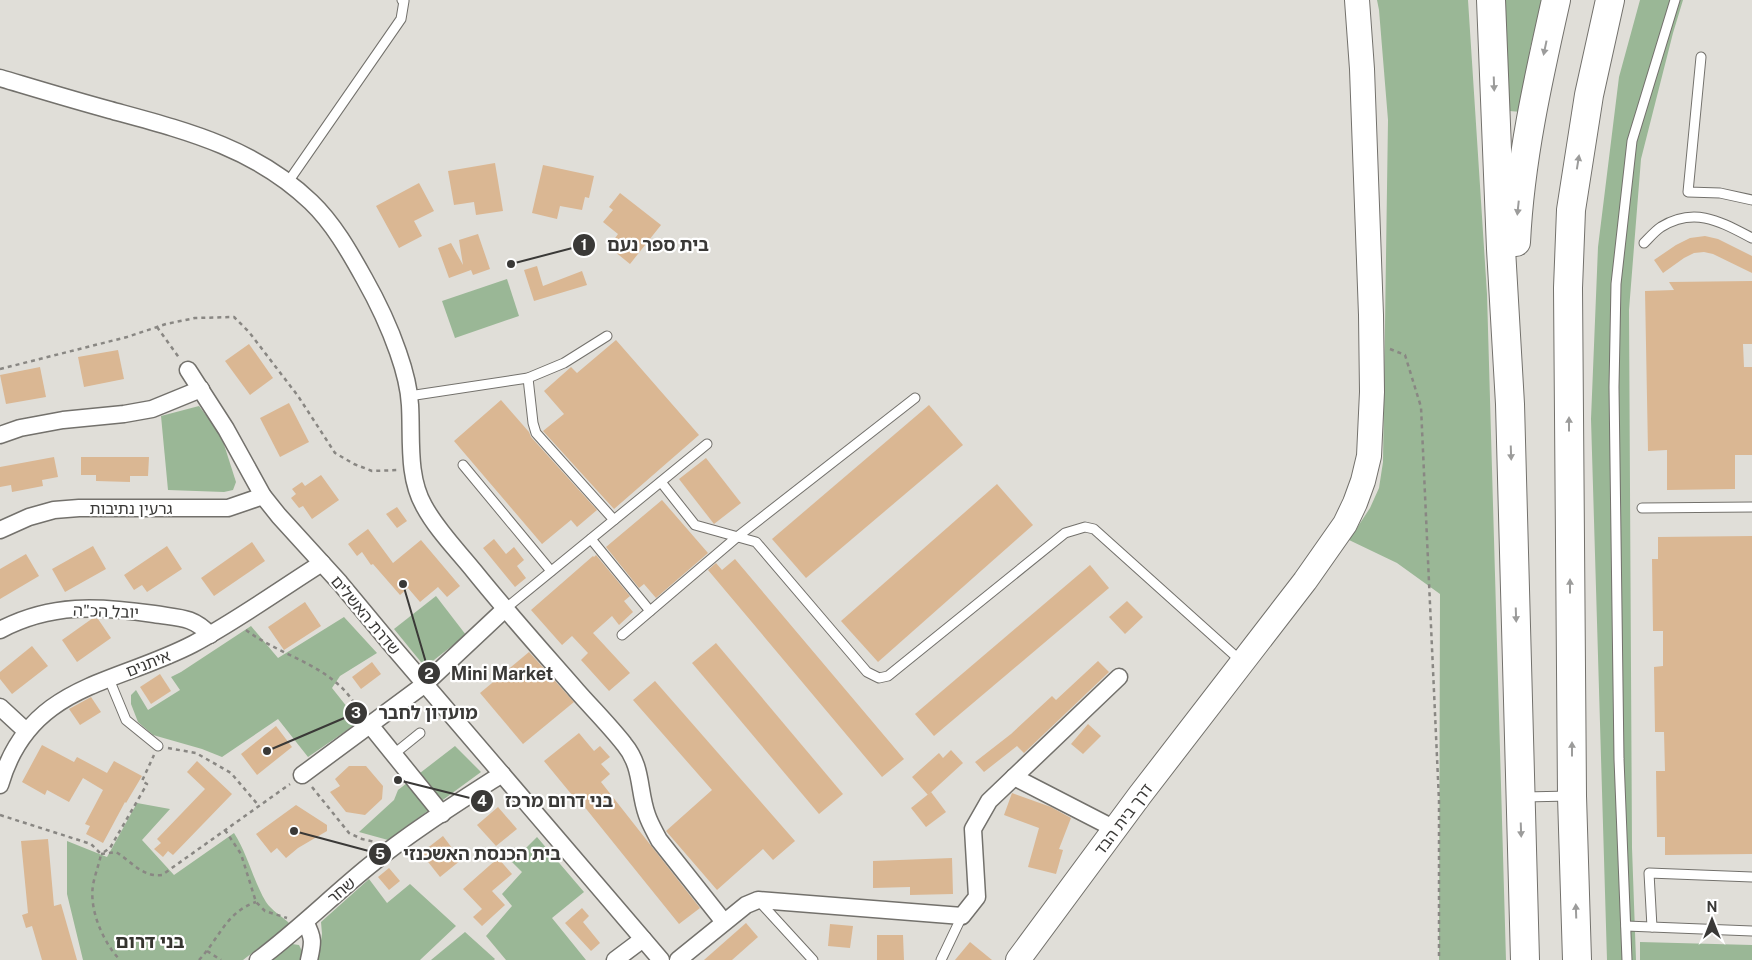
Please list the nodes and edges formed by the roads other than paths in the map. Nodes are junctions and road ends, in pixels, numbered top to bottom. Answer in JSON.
{"nodes":[{"id":1,"x":402,"y":0,"type":"edge"},
{"id":2,"x":1357,"y":0,"type":"edge"},
{"id":3,"x":1490,"y":0,"type":"edge"},
{"id":4,"x":1556,"y":0,"type":"edge"},
{"id":5,"x":1610,"y":0,"type":"edge"},
{"id":6,"x":1675,"y":0,"type":"edge"},
{"id":7,"x":1701,"y":57,"type":"dead end"},
{"id":8,"x":0,"y":78,"type":"edge"},
{"id":9,"x":288,"y":182,"type":"junction"},
{"id":10,"x":1752,"y":200,"type":"edge"},
{"id":11,"x":1752,"y":238,"type":"edge"},
{"id":12,"x":1644,"y":243,"type":"dead end"},
{"id":13,"x":607,"y":336,"type":"dead end"},
{"id":14,"x":188,"y":370,"type":"road end"},
{"id":15,"x":528,"y":378,"type":"junction"},
{"id":16,"x":201,"y":389,"type":"junction"},
{"id":17,"x":409,"y":396,"type":"junction"},
{"id":18,"x":915,"y":398,"type":"dead end"},
{"id":19,"x":1510,"y":404,"type":"junction"},
{"id":20,"x":0,"y":435,"type":"edge"},
{"id":21,"x":707,"y":444,"type":"dead end"},
{"id":22,"x":463,"y":465,"type":"dead end"},
{"id":23,"x":661,"y":482,"type":"junction"},
{"id":24,"x":263,"y":496,"type":"junction"},
{"id":25,"x":1752,"y":507,"type":"edge"},
{"id":26,"x":1642,"y":508,"type":"dead end"},
{"id":27,"x":614,"y":520,"type":"junction"},
{"id":28,"x":0,"y":530,"type":"edge"},
{"id":29,"x":737,"y":537,"type":"junction"},
{"id":30,"x":591,"y":539,"type":"junction"},
{"id":31,"x":322,"y":563,"type":"junction"},
{"id":32,"x":551,"y":572,"type":"junction"},
{"id":33,"x":505,"y":609,"type":"junction"},
{"id":34,"x":650,"y":611,"type":"junction"},
{"id":35,"x":0,"y":630,"type":"edge"},
{"id":36,"x":210,"y":635,"type":"junction"},
{"id":37,"x":622,"y":635,"type":"dead end"},
{"id":38,"x":1236,"y":670,"type":"junction"},
{"id":39,"x":1119,"y":677,"type":"dead end"},
{"id":40,"x":109,"y":679,"type":"junction"},
{"id":41,"x":425,"y":684,"type":"junction"},
{"id":42,"x":0,"y":707,"type":"edge"},
{"id":43,"x":370,"y":725,"type":"junction"},
{"id":44,"x":26,"y":731,"type":"junction"},
{"id":45,"x":420,"y":733,"type":"dead end"},
{"id":46,"x":158,"y":746,"type":"road end"},
{"id":47,"x":394,"y":754,"type":"junction"},
{"id":48,"x":502,"y":774,"type":"junction"},
{"id":49,"x":302,"y":775,"type":"road end"},
{"id":50,"x":1014,"y":777,"type":"junction"},
{"id":51,"x":0,"y":785,"type":"edge"},
{"id":52,"x":1572,"y":796,"type":"junction"},
{"id":53,"x":1520,"y":797,"type":"junction"},
{"id":54,"x":442,"y":814,"type":"junction"},
{"id":55,"x":1115,"y":829,"type":"junction"},
{"id":56,"x":1752,"y":877,"type":"edge"},
{"id":57,"x":758,"y":900,"type":"junction"},
{"id":58,"x":962,"y":916,"type":"junction"},
{"id":59,"x":305,"y":922,"type":"junction"},
{"id":60,"x":724,"y":922,"type":"junction"},
{"id":61,"x":1626,"y":926,"type":"junction"},
{"id":62,"x":1652,"y":927,"type":"junction"},
{"id":63,"x":1751,"y":930,"type":"edge"},
{"id":64,"x":643,"y":939,"type":"junction"},
{"id":65,"x":258,"y":960,"type":"edge"},
{"id":66,"x":309,"y":960,"type":"edge"},
{"id":67,"x":614,"y":960,"type":"edge"},
{"id":68,"x":661,"y":960,"type":"edge"},
{"id":69,"x":678,"y":960,"type":"edge"},
{"id":70,"x":813,"y":960,"type":"edge"},
{"id":71,"x":941,"y":960,"type":"edge"},
{"id":72,"x":1018,"y":960,"type":"edge"},
{"id":73,"x":1525,"y":960,"type":"edge"},
{"id":74,"x":1577,"y":960,"type":"edge"},
{"id":75,"x":1627,"y":960,"type":"edge"}],
"edges":[{"from":1,"to":9,"type":"lane"},
{"from":2,"to":38,"type":"street","name":"דרך בית הבד"},
{"from":3,"to":19,"type":"highway","one_way":true},
{"from":4,"to":19,"type":"highway","one_way":true},
{"from":52,"to":5,"type":"highway","one_way":true},
{"from":6,"to":61,"type":"lane"},
{"from":7,"to":10,"type":"lane"},
{"from":8,"to":9,"type":"street"},
{"from":9,"to":17,"type":"street"},
{"from":11,"to":12,"type":"lane"},
{"from":13,"to":15,"type":"lane"},
{"from":14,"to":16,"type":"street","name":"שדרת האשלים"},
{"from":15,"to":17,"type":"lane"},
{"from":15,"to":27,"type":"lane"},
{"from":16,"to":20,"type":"street"},
{"from":16,"to":24,"type":"street","name":"שדרת האשלים"},
{"from":17,"to":33,"type":"street"},
{"from":18,"to":29,"type":"lane"},
{"from":19,"to":53,"type":"highway","one_way":true},
{"from":21,"to":23,"type":"lane"},
{"from":22,"to":32,"type":"lane"},
{"from":23,"to":27,"type":"lane"},
{"from":23,"to":29,"type":"lane"},
{"from":24,"to":28,"type":"street","name":"גרעין נתיבות"},
{"from":24,"to":31,"type":"street","name":"שדרת האשלים"},
{"from":25,"to":26,"type":"lane"},
{"from":27,"to":30,"type":"lane"},
{"from":29,"to":34,"type":"lane"},
{"from":29,"to":38,"type":"lane"},
{"from":30,"to":32,"type":"lane"},
{"from":30,"to":34,"type":"lane"},
{"from":31,"to":36,"type":"street","name":"איתנים"},
{"from":31,"to":41,"type":"street","name":"שדרת האשלים"},
{"from":32,"to":33,"type":"lane"},
{"from":33,"to":41,"type":"street"},
{"from":33,"to":60,"type":"street"},
{"from":34,"to":37,"type":"lane"},
{"from":35,"to":36,"type":"street","name":"יובל הכ\"ה"},
{"from":36,"to":40,"type":"street","name":"איתנים"},
{"from":38,"to":55,"type":"street","name":"דרך בית הבד"},
{"from":39,"to":50,"type":"street"},
{"from":40,"to":44,"type":"street","name":"איתנים"},
{"from":40,"to":46,"type":"lane"},
{"from":41,"to":43,"type":"street"},
{"from":41,"to":48,"type":"street","name":"שדרת האשלים"},
{"from":42,"to":44,"type":"street"},
{"from":43,"to":47,"type":"street"},
{"from":43,"to":49,"type":"street"},
{"from":44,"to":51,"type":"street","name":"איתנים"},
{"from":45,"to":47,"type":"lane"},
{"from":47,"to":54,"type":"street"},
{"from":48,"to":54,"type":"street","name":"שחר"},
{"from":48,"to":64,"type":"street","name":"שדרת האשלים"},
{"from":50,"to":55,"type":"street"},
{"from":50,"to":58,"type":"street"},
{"from":52,"to":53,"type":"lane"},
{"from":74,"to":52,"type":"highway","one_way":true},
{"from":53,"to":73,"type":"highway","one_way":true},
{"from":54,"to":59,"type":"street","name":"שחר"},
{"from":55,"to":72,"type":"street","name":"דרך בית הבד"},
{"from":56,"to":62,"type":"lane"},
{"from":57,"to":58,"type":"street"},
{"from":57,"to":60,"type":"street"},
{"from":57,"to":70,"type":"lane"},
{"from":58,"to":71,"type":"lane"},
{"from":59,"to":65,"type":"street","name":"שחר"},
{"from":59,"to":66,"type":"street"},
{"from":60,"to":69,"type":"street"},
{"from":61,"to":62,"type":"lane"},
{"from":61,"to":75,"type":"lane"},
{"from":62,"to":63,"type":"lane"},
{"from":64,"to":67,"type":"street"},
{"from":64,"to":68,"type":"street","name":"שדרת האשלים"}]}
